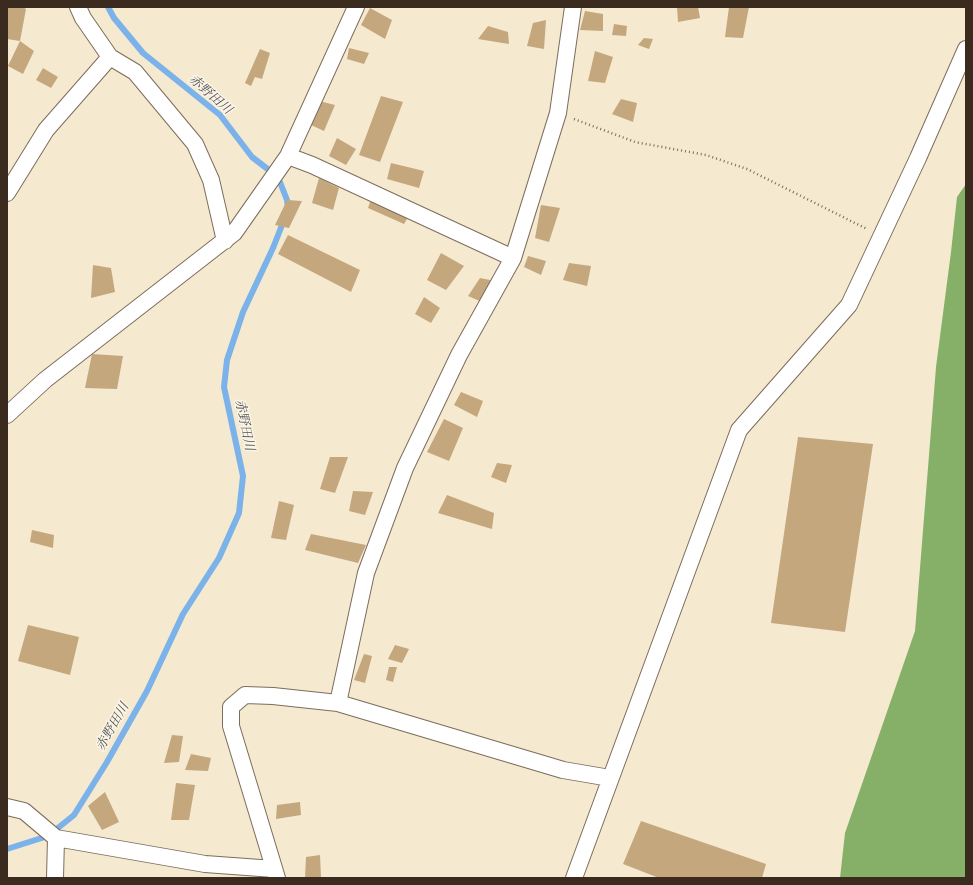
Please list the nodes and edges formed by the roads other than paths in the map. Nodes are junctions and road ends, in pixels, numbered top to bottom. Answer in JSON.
{"nodes":[{"id":1,"x":78,"y":7,"type":"edge"},
{"id":2,"x":356,"y":7,"type":"edge"},
{"id":3,"x":573,"y":7,"type":"edge"},
{"id":4,"x":966,"y":49,"type":"edge"},
{"id":5,"x":110,"y":57,"type":"junction"},
{"id":6,"x":288,"y":156,"type":"junction"},
{"id":7,"x":7,"y":193,"type":"edge"},
{"id":8,"x":224,"y":240,"type":"junction"},
{"id":9,"x":513,"y":258,"type":"junction"},
{"id":10,"x":7,"y":415,"type":"edge"},
{"id":11,"x":338,"y":703,"type":"junction"},
{"id":12,"x":610,"y":778,"type":"junction"},
{"id":13,"x":7,"y":807,"type":"edge"},
{"id":14,"x":56,"y":838,"type":"junction"},
{"id":15,"x":275,"y":873,"type":"edge"},
{"id":16,"x":55,"y":878,"type":"edge"},
{"id":17,"x":574,"y":878,"type":"edge"}],
"edges":[{"from":1,"to":5,"type":"street"},
{"from":2,"to":6,"type":"street"},
{"from":3,"to":9,"type":"street"},
{"from":4,"to":12,"type":"street"},
{"from":5,"to":7,"type":"street"},
{"from":5,"to":8,"type":"street"},
{"from":6,"to":8,"type":"street"},
{"from":6,"to":9,"type":"street"},
{"from":8,"to":10,"type":"street"},
{"from":9,"to":11,"type":"street"},
{"from":11,"to":12,"type":"street"},
{"from":11,"to":15,"type":"street"},
{"from":12,"to":17,"type":"street"},
{"from":13,"to":14,"type":"street"},
{"from":14,"to":15,"type":"street"},
{"from":14,"to":16,"type":"street"}]}
